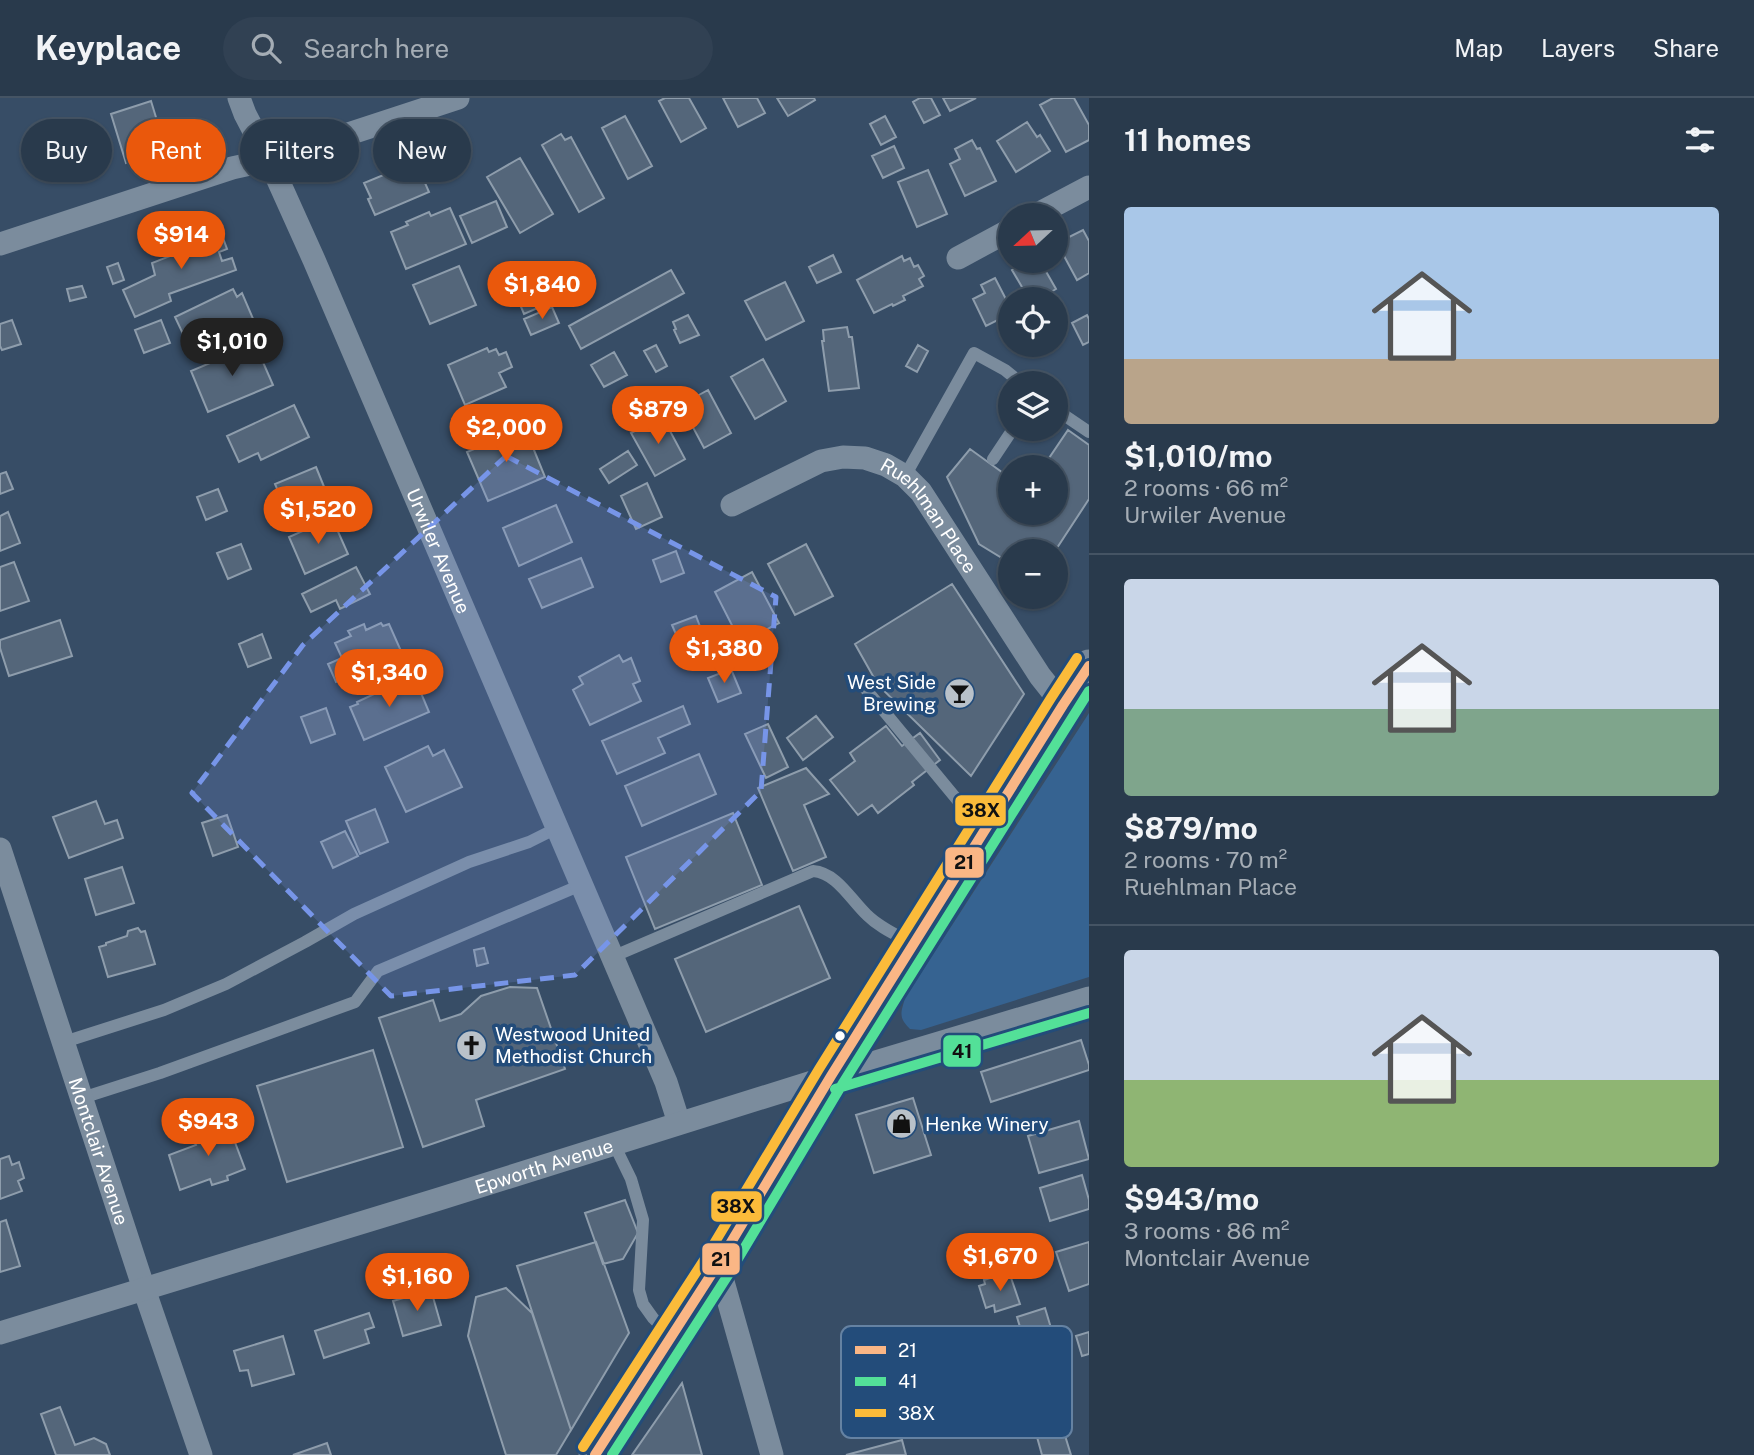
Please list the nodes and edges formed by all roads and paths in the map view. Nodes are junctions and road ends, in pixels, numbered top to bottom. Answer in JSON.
{"nodes":[{"id":1,"x":239,"y":98,"type":"edge"},
{"id":2,"x":458,"y":98,"type":"edge"},
{"id":3,"x":248,"y":119,"type":"edge"},
{"id":4,"x":359,"y":130,"type":"edge"},
{"id":5,"x":240,"y":165,"type":"edge"},
{"id":6,"x":279,"y":182,"type":"edge"},
{"id":7,"x":1089,"y":187,"type":"edge"},
{"id":8,"x":1059,"y":203,"type":"edge"},
{"id":9,"x":998,"y":236,"type":"edge"},
{"id":10,"x":1,"y":241,"type":"edge"},
{"id":11,"x":958,"y":258,"type":"dead end"},
{"id":12,"x":1006,"y":371,"type":"edge"},
{"id":13,"x":1068,"y":418,"type":"edge"},
{"id":14,"x":1089,"y":432,"type":"edge"},
{"id":15,"x":1005,"y":441,"type":"edge"},
{"id":16,"x":993,"y":459,"type":"dead end"},
{"id":17,"x":905,"y":477,"type":"junction"},
{"id":18,"x":732,"y":505,"type":"dead end"},
{"id":19,"x":1089,"y":666,"type":"edge"},
{"id":20,"x":864,"y":687,"type":"dead end"},
{"id":21,"x":1063,"y":705,"type":"junction"},
{"id":22,"x":557,"y":828,"type":"junction"},
{"id":23,"x":984,"y":832,"type":"junction"},
{"id":24,"x":0,"y":849,"type":"edge"},
{"id":25,"x":581,"y":885,"type":"junction"},
{"id":26,"x":914,"y":944,"type":"junction"},
{"id":27,"x":612,"y":957,"type":"junction"},
{"id":28,"x":1089,"y":999,"type":"edge"},
{"id":29,"x":64,"y":1042,"type":"junction"},
{"id":30,"x":831,"y":1076,"type":"junction"},
{"id":31,"x":82,"y":1098,"type":"junction"},
{"id":32,"x":679,"y":1123,"type":"junction"},
{"id":33,"x":614,"y":1144,"type":"junction"},
{"id":34,"x":718,"y":1264,"type":"junction"},
{"id":35,"x":144,"y":1289,"type":"junction"},
{"id":36,"x":0,"y":1333,"type":"edge"},
{"id":37,"x":671,"y":1336,"type":"junction"},
{"id":38,"x":201,"y":1455,"type":"edge"},
{"id":39,"x":595,"y":1455,"type":"edge"},
{"id":40,"x":772,"y":1455,"type":"edge"}],
"edges":[{"from":1,"to":3,"type":"street","name":"Urwiler Avenue"},
{"from":2,"to":4,"type":"street"},
{"from":5,"to":10,"type":"street"},
{"from":6,"to":22,"type":"street","name":"Urwiler Avenue"},
{"from":7,"to":8,"type":"street"},
{"from":9,"to":11,"type":"street"},
{"from":12,"to":17,"type":"lane"},
{"from":13,"to":14,"type":"lane"},
{"from":15,"to":16,"type":"lane"},
{"from":17,"to":18,"type":"street","name":"Ruehlman Place"},
{"from":17,"to":21,"type":"street","name":"Ruehlman Place"},
{"from":19,"to":21,"type":"main road"},
{"from":20,"to":23,"type":"lane"},
{"from":21,"to":23,"type":"main road"},
{"from":22,"to":25,"type":"street","name":"Urwiler Avenue"},
{"from":22,"to":29,"type":"lane"},
{"from":23,"to":26,"type":"main road"},
{"from":24,"to":29,"type":"street","name":"Montclair Avenue"},
{"from":25,"to":27,"type":"street","name":"Urwiler Avenue"},
{"from":25,"to":31,"type":"lane"},
{"from":26,"to":27,"type":"lane"},
{"from":26,"to":30,"type":"main road"},
{"from":27,"to":32,"type":"street","name":"Urwiler Avenue"},
{"from":28,"to":30,"type":"street","name":"Epworth Avenue"},
{"from":29,"to":31,"type":"street","name":"Montclair Avenue"},
{"from":30,"to":32,"type":"street","name":"Epworth Avenue"},
{"from":30,"to":34,"type":"main road"},
{"from":31,"to":35,"type":"street","name":"Montclair Avenue"},
{"from":32,"to":33,"type":"street","name":"Epworth Avenue"},
{"from":33,"to":35,"type":"street","name":"Epworth Avenue"},
{"from":33,"to":37,"type":"lane"},
{"from":34,"to":37,"type":"main road"},
{"from":34,"to":40,"type":"street"},
{"from":35,"to":36,"type":"street","name":"Epworth Avenue"},
{"from":35,"to":38,"type":"street","name":"Montclair Avenue"},
{"from":37,"to":39,"type":"main road"}]}
